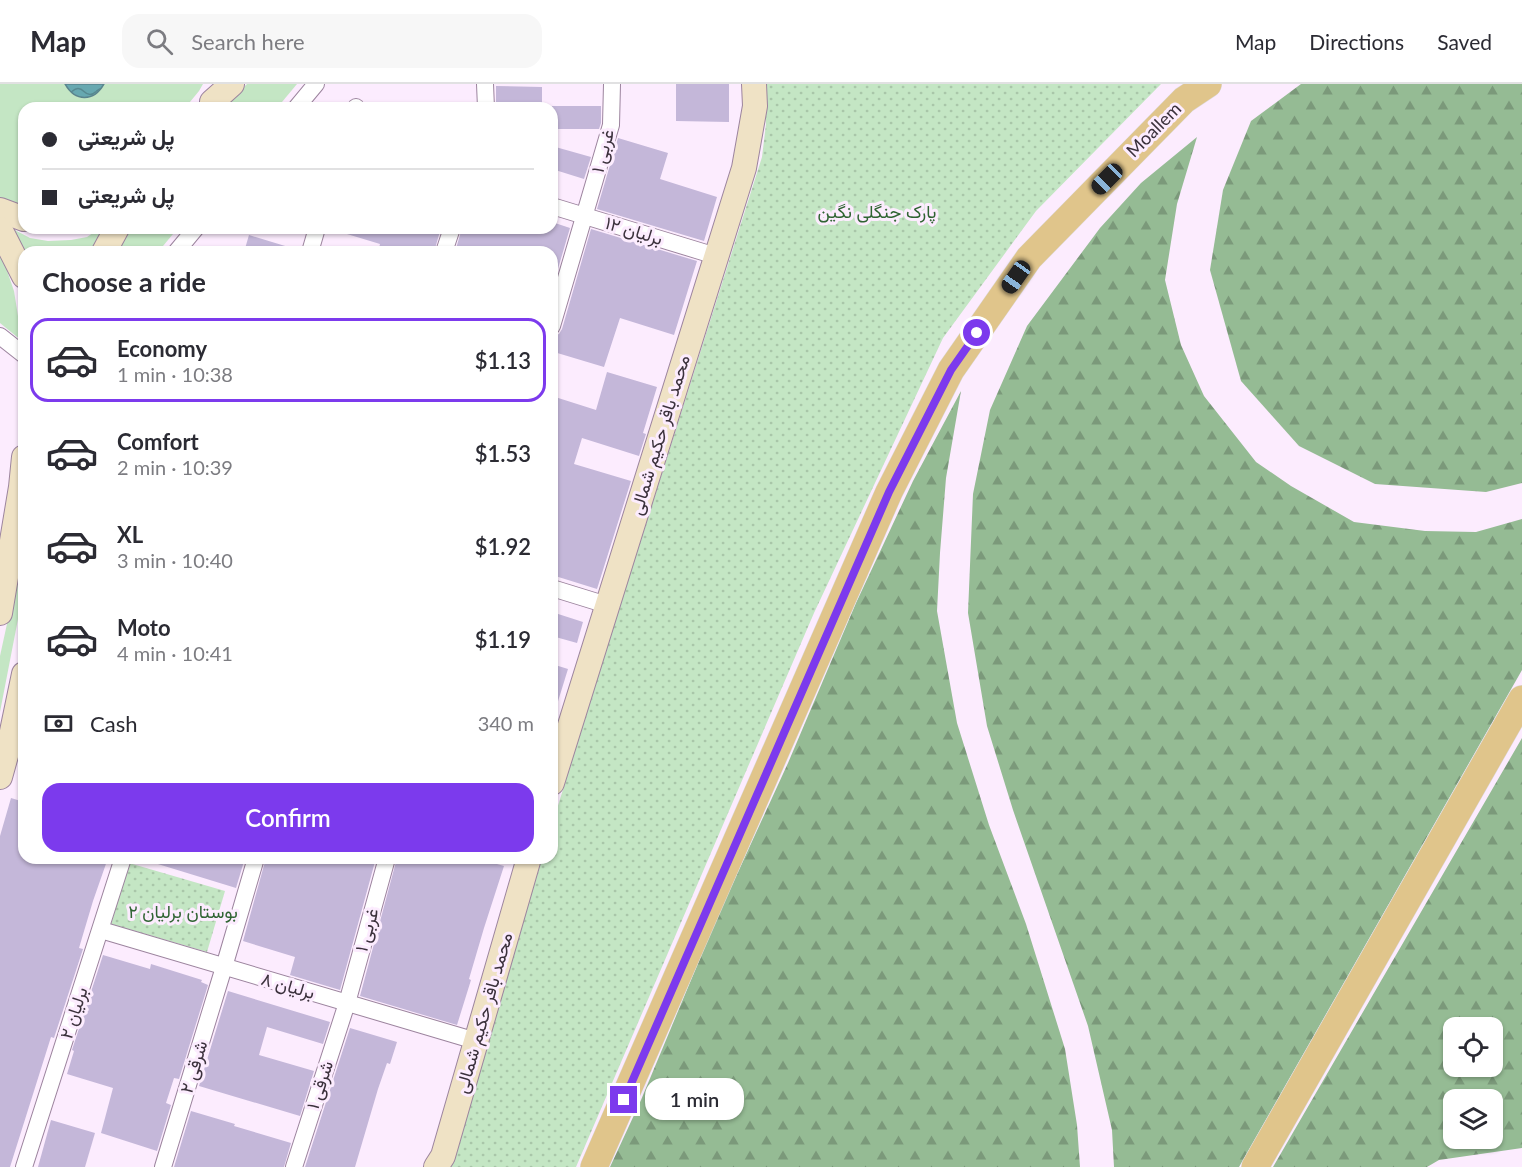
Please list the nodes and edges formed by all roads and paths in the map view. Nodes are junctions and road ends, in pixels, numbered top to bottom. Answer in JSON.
{"nodes":[{"id":1,"x":232,"y":84,"type":"edge"},
{"id":2,"x":316,"y":84,"type":"edge"},
{"id":3,"x":485,"y":84,"type":"edge"},
{"id":4,"x":612,"y":84,"type":"edge"},
{"id":5,"x":754,"y":84,"type":"edge"},
{"id":6,"x":1208,"y":84,"type":"edge"},
{"id":7,"x":213,"y":98,"type":"edge"},
{"id":8,"x":301,"y":102,"type":"edge"},
{"id":9,"x":486,"y":102,"type":"edge"},
{"id":10,"x":558,"y":208,"type":"edge"},
{"id":11,"x":0,"y":210,"type":"edge"},
{"id":12,"x":585,"y":216,"type":"junction"},
{"id":13,"x":18,"y":217,"type":"edge"},
{"id":14,"x":0,"y":229,"type":"edge"},
{"id":15,"x":191,"y":234,"type":"edge"},
{"id":16,"x":181,"y":246,"type":"edge"},
{"id":17,"x":716,"y":256,"type":"junction"},
{"id":18,"x":18,"y":264,"type":"edge"},
{"id":19,"x":558,"y":306,"type":"edge"},
{"id":20,"x":0,"y":336,"type":"edge"},
{"id":21,"x":18,"y":350,"type":"edge"},
{"id":22,"x":18,"y":506,"type":"edge"},
{"id":23,"x":558,"y":590,"type":"edge"},
{"id":24,"x":607,"y":605,"type":"junction"},
{"id":25,"x":0,"y":613,"type":"edge"},
{"id":26,"x":1522,"y":699,"type":"edge"},
{"id":27,"x":18,"y":703,"type":"edge"},
{"id":28,"x":558,"y":764,"type":"edge"},
{"id":29,"x":0,"y":777,"type":"edge"},
{"id":30,"x":121,"y":864,"type":"edge"},
{"id":31,"x":254,"y":864,"type":"edge"},
{"id":32,"x":385,"y":864,"type":"edge"},
{"id":33,"x":527,"y":864,"type":"edge"},
{"id":34,"x":100,"y":930,"type":"junction"},
{"id":35,"x":224,"y":967,"type":"junction"},
{"id":36,"x":347,"y":1003,"type":"junction"},
{"id":37,"x":476,"y":1041,"type":"junction"},
{"id":38,"x":24,"y":1167,"type":"edge"},
{"id":39,"x":163,"y":1167,"type":"edge"},
{"id":40,"x":294,"y":1167,"type":"edge"},
{"id":41,"x":436,"y":1167,"type":"edge"},
{"id":42,"x":594,"y":1167,"type":"edge"},
{"id":43,"x":1255,"y":1167,"type":"edge"}],
"edges":[{"from":1,"to":7,"type":"street"},
{"from":2,"to":8,"type":"street"},
{"from":3,"to":9,"type":"street"},
{"from":4,"to":12,"type":"street","name":"۱ غربی"},
{"from":5,"to":17,"type":"street","name":"محمد باقر حکیم شمالی"},
{"from":6,"to":42,"type":"main road"},
{"from":10,"to":12,"type":"street","name":"برلیان ۱۲"},
{"from":11,"to":13,"type":"street"},
{"from":12,"to":17,"type":"street","name":"برلیان ۱۲"},
{"from":12,"to":19,"type":"street"},
{"from":14,"to":18,"type":"street"},
{"from":15,"to":16,"type":"street"},
{"from":17,"to":24,"type":"street","name":"محمد باقر حکیم شمالی"},
{"from":20,"to":21,"type":"street"},
{"from":22,"to":25,"type":"street"},
{"from":23,"to":24,"type":"street"},
{"from":24,"to":28,"type":"street","name":"محمد باقر حکیم شمالی"},
{"from":26,"to":43,"type":"main road"},
{"from":27,"to":29,"type":"street"},
{"from":30,"to":34,"type":"street","name":"برلیان ۲"},
{"from":31,"to":35,"type":"street","name":"۲ شرقی"},
{"from":32,"to":36,"type":"street","name":"۱ غربی"},
{"from":33,"to":37,"type":"street","name":"محمد باقر حکیم شمالی"},
{"from":34,"to":35,"type":"street","name":"برلیان ۸"},
{"from":34,"to":38,"type":"street","name":"برلیان ۲"},
{"from":35,"to":36,"type":"street","name":"برلیان ۸"},
{"from":35,"to":39,"type":"street","name":"۲ شرقی"},
{"from":36,"to":37,"type":"street","name":"برلیان ۸"},
{"from":36,"to":40,"type":"street","name":"۱ شرقی"},
{"from":37,"to":41,"type":"street","name":"محمد باقر حکیم شمالی"}]}
